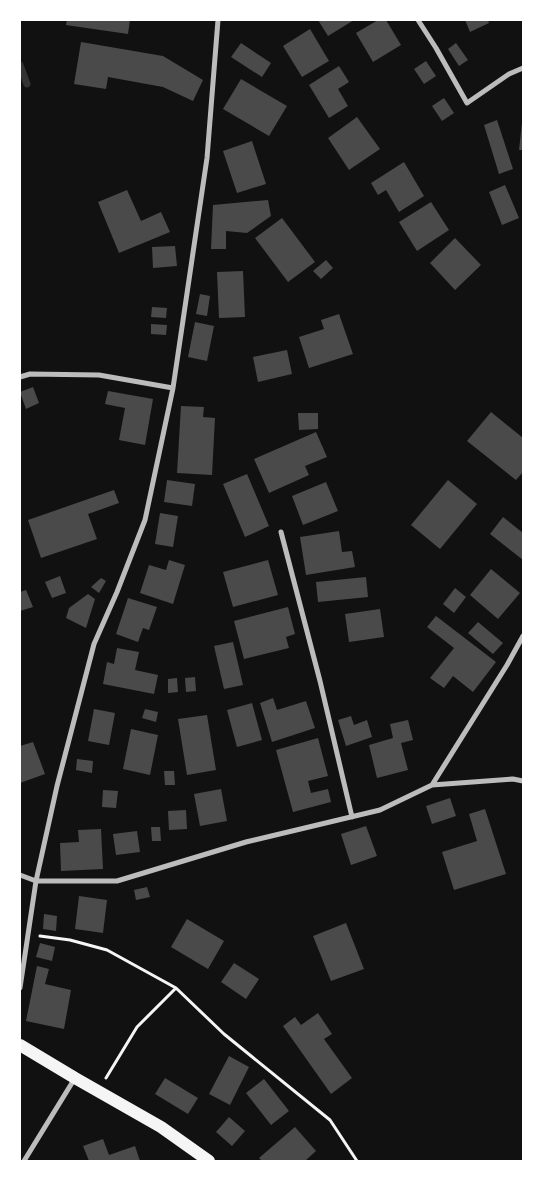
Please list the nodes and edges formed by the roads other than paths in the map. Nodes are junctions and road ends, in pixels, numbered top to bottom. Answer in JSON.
{"nodes":[{"id":1,"x":218,"y":20,"type":"edge"},
{"id":2,"x":418,"y":20,"type":"edge"},
{"id":3,"x":523,"y":68,"type":"edge"},
{"id":4,"x":20,"y":377,"type":"edge"},
{"id":5,"x":173,"y":388,"type":"junction"},
{"id":6,"x":281,"y":532,"type":"dead end"},
{"id":7,"x":523,"y":636,"type":"edge"},
{"id":8,"x":523,"y":781,"type":"edge"},
{"id":9,"x":432,"y":785,"type":"junction"},
{"id":10,"x":352,"y":817,"type":"junction"},
{"id":11,"x":20,"y":875,"type":"edge"},
{"id":12,"x":36,"y":881,"type":"junction"},
{"id":13,"x":20,"y":988,"type":"edge"},
{"id":14,"x":20,"y":1045,"type":"edge"},
{"id":15,"x":74,"y":1078,"type":"junction"},
{"id":16,"x":24,"y":1161,"type":"edge"},
{"id":17,"x":209,"y":1161,"type":"edge"}],
"edges":[{"from":1,"to":5,"type":"street"},
{"from":2,"to":3,"type":"street"},
{"from":4,"to":5,"type":"street"},
{"from":5,"to":12,"type":"street"},
{"from":6,"to":10,"type":"street"},
{"from":7,"to":9,"type":"street"},
{"from":8,"to":9,"type":"street"},
{"from":9,"to":10,"type":"street"},
{"from":10,"to":12,"type":"street"},
{"from":11,"to":12,"type":"street"},
{"from":12,"to":13,"type":"street"},
{"from":14,"to":15,"type":"main road"},
{"from":15,"to":16,"type":"street"},
{"from":15,"to":17,"type":"main road"}]}
